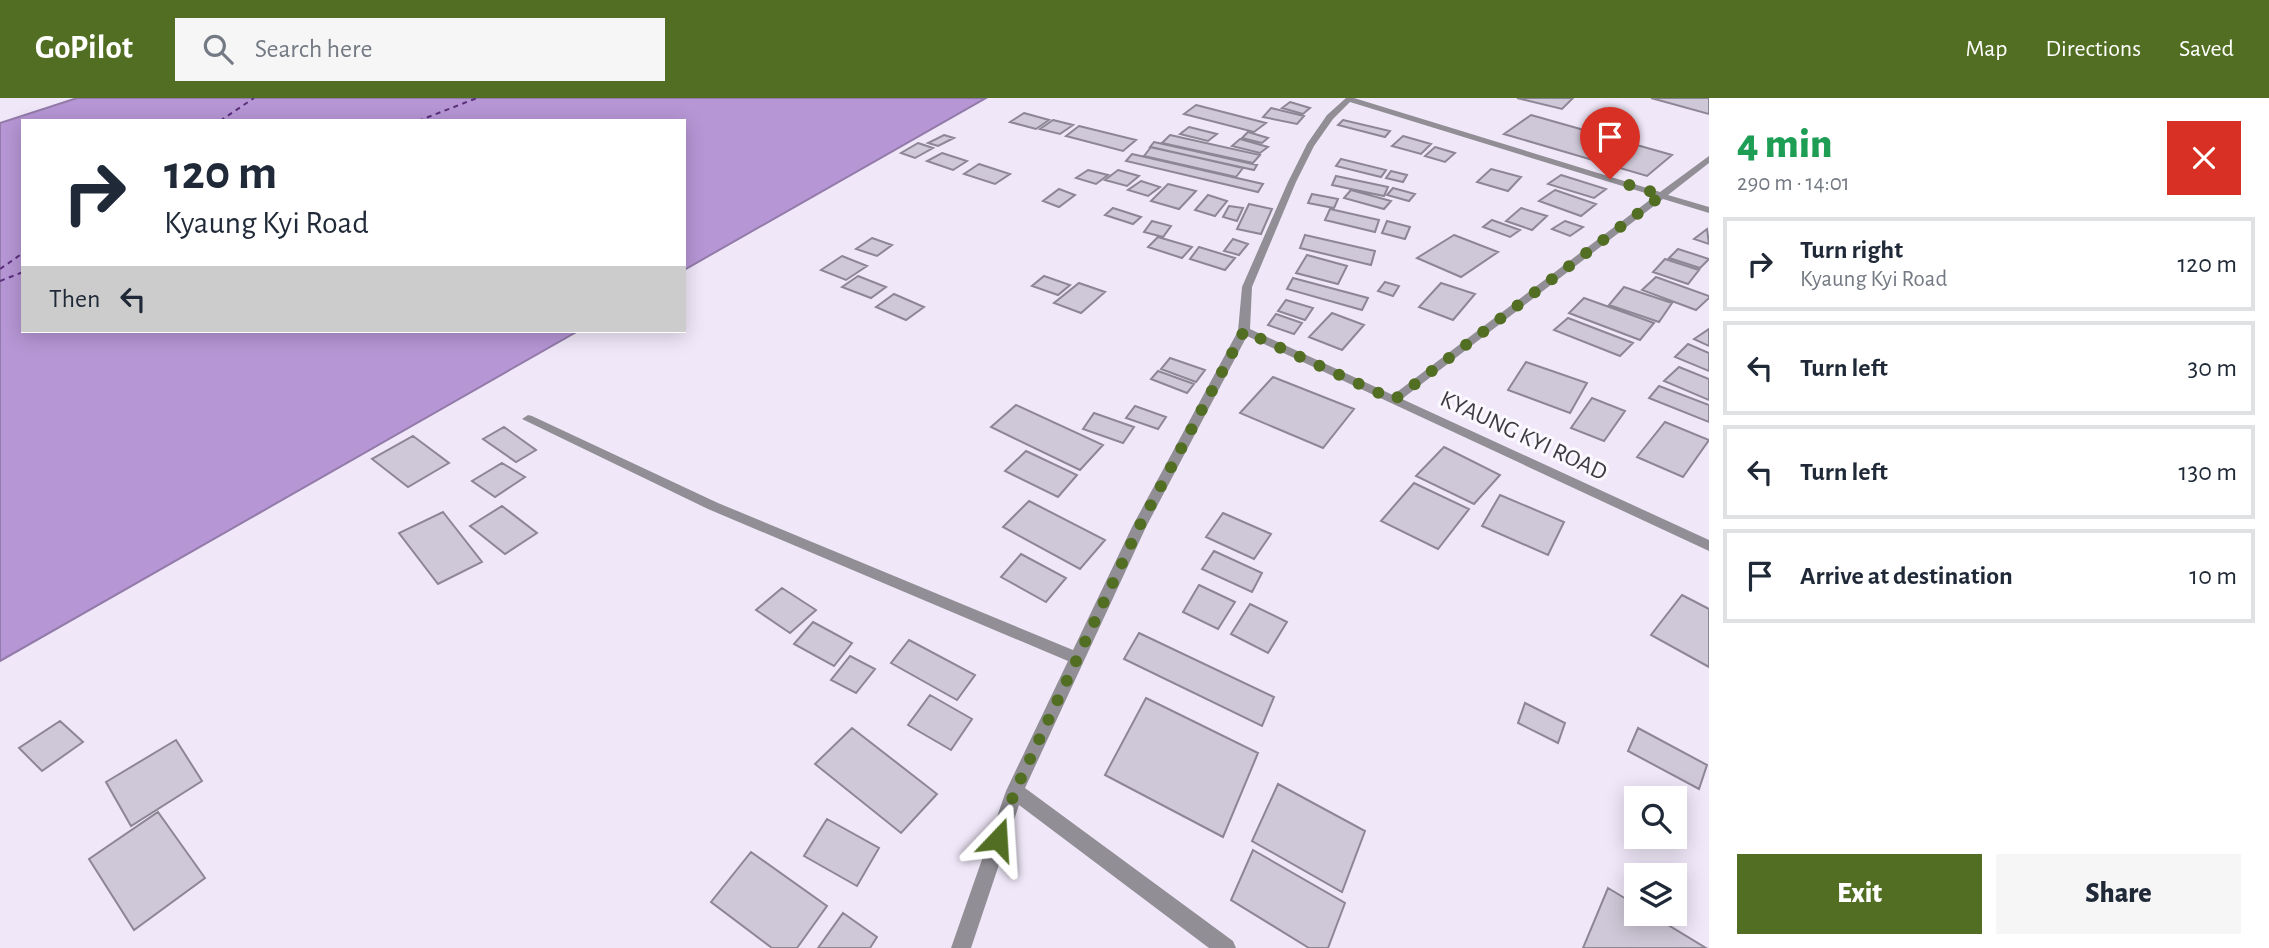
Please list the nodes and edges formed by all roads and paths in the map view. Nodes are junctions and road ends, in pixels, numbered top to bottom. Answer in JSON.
{"nodes":[{"id":1,"x":1349,"y":99,"type":"edge"},
{"id":2,"x":1709,"y":159,"type":"edge"},
{"id":3,"x":1662,"y":195,"type":"junction"},
{"id":4,"x":1709,"y":210,"type":"edge"},
{"id":5,"x":1244,"y":331,"type":"junction"},
{"id":6,"x":1394,"y":400,"type":"junction"},
{"id":7,"x":528,"y":419,"type":"dead end"},
{"id":8,"x":1709,"y":546,"type":"edge"},
{"id":9,"x":1077,"y":658,"type":"junction"},
{"id":10,"x":1015,"y":791,"type":"junction"},
{"id":11,"x":961,"y":948,"type":"edge"},
{"id":12,"x":1226,"y":948,"type":"edge"}],
"edges":[{"from":1,"to":3,"type":"street"},
{"from":1,"to":5,"type":"street"},
{"from":2,"to":3,"type":"street"},
{"from":3,"to":4,"type":"street"},
{"from":3,"to":6,"type":"street"},
{"from":5,"to":6,"type":"street","name":"KYAUNG KYI ROAD"},
{"from":5,"to":9,"type":"street"},
{"from":6,"to":8,"type":"street","name":"KYAUNG KYI ROAD"},
{"from":7,"to":9,"type":"street"},
{"from":9,"to":10,"type":"street"},
{"from":10,"to":11,"type":"street"},
{"from":10,"to":12,"type":"street"}]}
